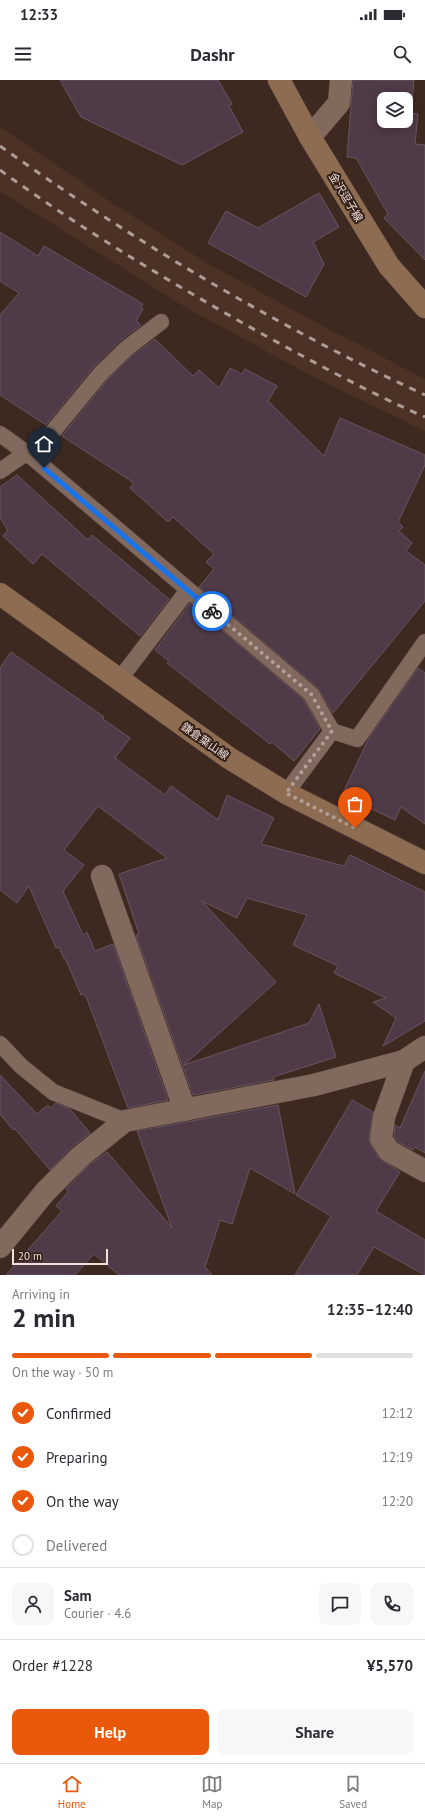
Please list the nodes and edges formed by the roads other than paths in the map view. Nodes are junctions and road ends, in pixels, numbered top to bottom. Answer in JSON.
{"nodes":[{"id":1,"x":279,"y":80,"type":"edge"},
{"id":2,"x":341,"y":80,"type":"edge"},
{"id":3,"x":310,"y":137,"type":"junction"},
{"id":4,"x":425,"y":307,"type":"edge"},
{"id":5,"x":161,"y":322,"type":"dead end"},
{"id":6,"x":0,"y":434,"type":"edge"},
{"id":7,"x":29,"y":455,"type":"junction"},
{"id":8,"x":0,"y":471,"type":"edge"},
{"id":9,"x":188,"y":590,"type":"junction"},
{"id":10,"x":0,"y":594,"type":"edge"},
{"id":11,"x":425,"y":642,"type":"edge"},
{"id":12,"x":119,"y":680,"type":"junction"},
{"id":13,"x":332,"y":731,"type":"junction"},
{"id":14,"x":286,"y":793,"type":"junction"},
{"id":15,"x":425,"y":863,"type":"edge"},
{"id":16,"x":102,"y":876,"type":"dead end"},
{"id":17,"x":0,"y":1044,"type":"edge"},
{"id":18,"x":425,"y":1047,"type":"edge"},
{"id":19,"x":404,"y":1061,"type":"junction"},
{"id":20,"x":185,"y":1110,"type":"junction"},
{"id":21,"x":125,"y":1122,"type":"junction"},
{"id":22,"x":425,"y":1171,"type":"edge"},
{"id":23,"x":0,"y":1247,"type":"edge"}],
"edges":[{"from":1,"to":3,"type":"main road","name":"金沢逗子線"},
{"from":2,"to":3,"type":"street"},
{"from":3,"to":4,"type":"main road","name":"金沢逗子線"},
{"from":5,"to":7,"type":"lane"},
{"from":6,"to":7,"type":"lane"},
{"from":7,"to":8,"type":"lane"},
{"from":7,"to":9,"type":"lane"},
{"from":9,"to":12,"type":"lane"},
{"from":9,"to":13,"type":"lane"},
{"from":10,"to":12,"type":"main road","name":"鎌倉葉山線"},
{"from":11,"to":13,"type":"lane"},
{"from":12,"to":14,"type":"main road","name":"鎌倉葉山線"},
{"from":13,"to":14,"type":"lane"},
{"from":14,"to":15,"type":"main road","name":"鎌倉葉山線"},
{"from":16,"to":20,"type":"street"},
{"from":17,"to":21,"type":"lane"},
{"from":18,"to":19,"type":"street"},
{"from":19,"to":20,"type":"street"},
{"from":19,"to":22,"type":"street"},
{"from":20,"to":21,"type":"street"},
{"from":21,"to":23,"type":"street"}]}
